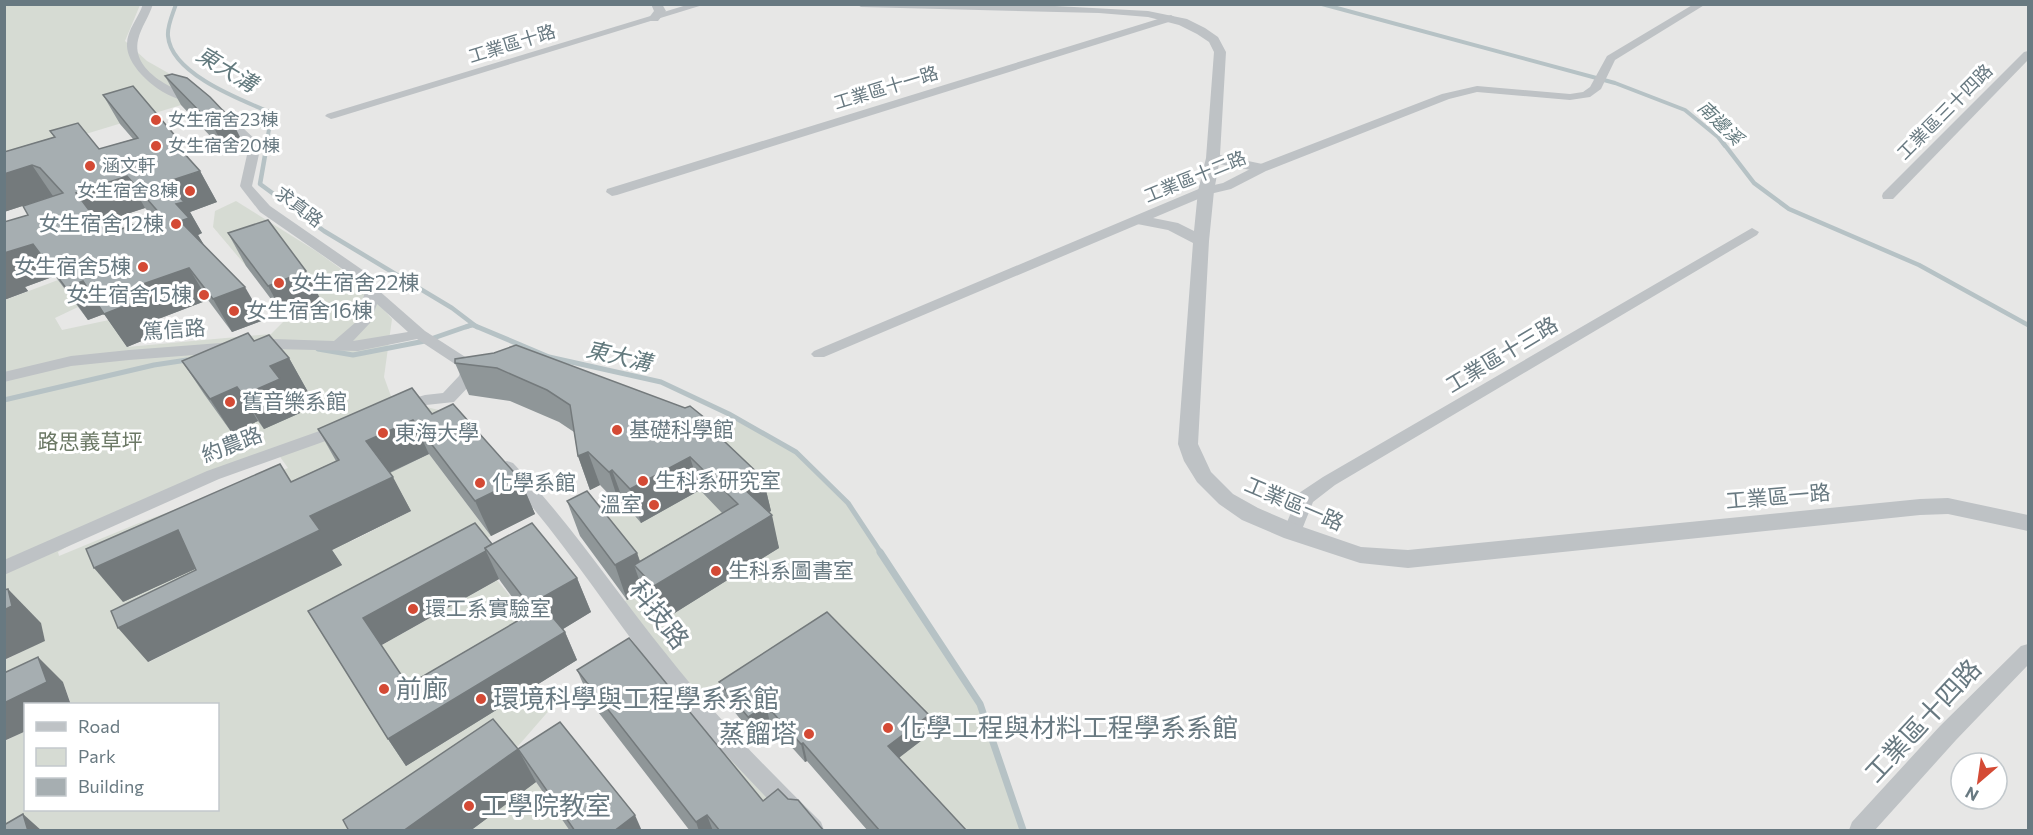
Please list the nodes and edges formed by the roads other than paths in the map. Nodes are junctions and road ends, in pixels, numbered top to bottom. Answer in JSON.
{"nodes":[{"id":1,"x":148,"y":4,"type":"edge"},
{"id":2,"x":656,"y":4,"type":"edge"},
{"id":3,"x":702,"y":4,"type":"edge"},
{"id":4,"x":861,"y":4,"type":"edge"},
{"id":5,"x":1702,"y":4,"type":"edge"},
{"id":6,"x":1171,"y":18,"type":"junction"},
{"id":7,"x":654,"y":19,"type":"junction"},
{"id":8,"x":2028,"y":54,"type":"edge"},
{"id":9,"x":331,"y":116,"type":"dead end"},
{"id":10,"x":1213,"y":158,"type":"junction"},
{"id":11,"x":1262,"y":168,"type":"junction"},
{"id":12,"x":1206,"y":191,"type":"junction"},
{"id":13,"x":612,"y":192,"type":"dead end"},
{"id":14,"x":1888,"y":196,"type":"dead end"},
{"id":15,"x":1138,"y":220,"type":"junction"},
{"id":16,"x":1752,"y":232,"type":"dead end"},
{"id":17,"x":1201,"y":241,"type":"junction"},
{"id":18,"x":372,"y":292,"type":"junction"},
{"id":19,"x":427,"y":338,"type":"junction"},
{"id":20,"x":339,"y":344,"type":"junction"},
{"id":21,"x":819,"y":354,"type":"dead end"},
{"id":22,"x":4,"y":377,"type":"edge"},
{"id":23,"x":448,"y":398,"type":"junction"},
{"id":24,"x":459,"y":413,"type":"edge"},
{"id":25,"x":382,"y":415,"type":"edge"},
{"id":26,"x":360,"y":422,"type":"edge"},
{"id":27,"x":494,"y":453,"type":"edge"},
{"id":28,"x":2028,"y":523,"type":"edge"},
{"id":29,"x":1292,"y":532,"type":"junction"},
{"id":30,"x":4,"y":568,"type":"edge"},
{"id":31,"x":2028,"y":652,"type":"edge"},
{"id":32,"x":813,"y":831,"type":"edge"},
{"id":33,"x":1860,"y":831,"type":"edge"}],
"edges":[{"from":1,"to":18,"type":"street","name":"求真路"},
{"from":2,"to":7,"type":"street"},
{"from":3,"to":7,"type":"street","name":"工業區十路"},
{"from":4,"to":6,"type":"street","name":"工業區一路"},
{"from":5,"to":11,"type":"street","name":"工業區十二路"},
{"from":6,"to":10,"type":"street","name":"工業區一路"},
{"from":6,"to":13,"type":"street","name":"工業區十一路"},
{"from":7,"to":9,"type":"street","name":"工業區十路"},
{"from":8,"to":14,"type":"street","name":"工業區三十四路"},
{"from":10,"to":11,"type":"street"},
{"from":10,"to":12,"type":"street","name":"工業區一路"},
{"from":11,"to":12,"type":"street","name":"工業區十二路"},
{"from":12,"to":15,"type":"street","name":"工業區十二路"},
{"from":12,"to":17,"type":"street","name":"工業區一路"},
{"from":15,"to":17,"type":"street"},
{"from":15,"to":21,"type":"street","name":"工業區十二路"},
{"from":16,"to":29,"type":"street","name":"工業區十三路"},
{"from":17,"to":29,"type":"street","name":"工業區一路"},
{"from":18,"to":19,"type":"street","name":"求真路"},
{"from":18,"to":20,"type":"street"},
{"from":19,"to":20,"type":"street","name":"篤信路"},
{"from":19,"to":23,"type":"street","name":"求真路"},
{"from":20,"to":22,"type":"street","name":"篤信路"},
{"from":23,"to":24,"type":"street"},
{"from":23,"to":25,"type":"street"},
{"from":26,"to":30,"type":"street","name":"約農路"},
{"from":27,"to":32,"type":"street","name":"科技路"},
{"from":28,"to":29,"type":"street","name":"工業區一路"},
{"from":31,"to":33,"type":"street","name":"工業區十四路"}]}
